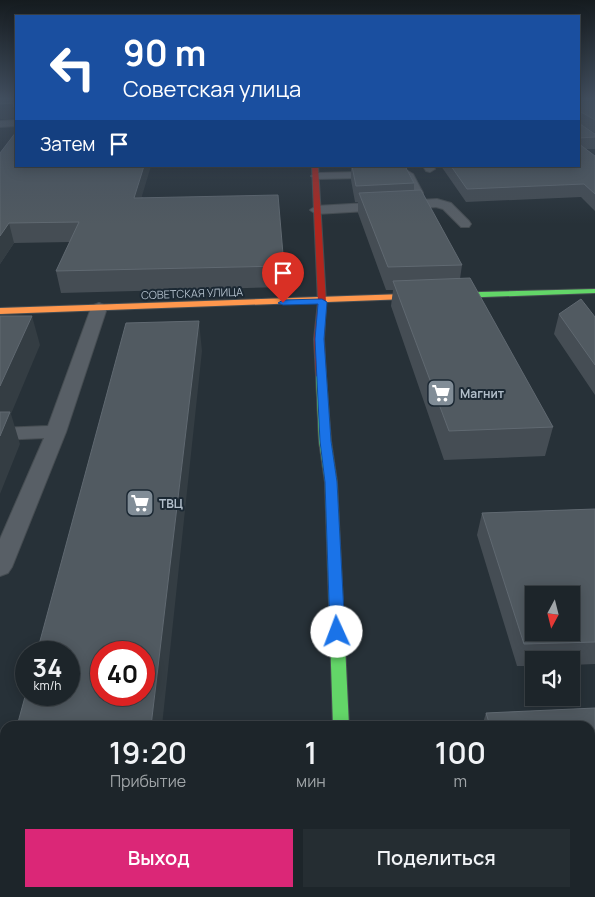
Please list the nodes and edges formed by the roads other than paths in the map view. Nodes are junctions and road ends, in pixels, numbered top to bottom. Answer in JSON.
{"nodes":[{"id":1,"x":315,"y":171,"type":"edge"},
{"id":2,"x":417,"y":193,"type":"edge"},
{"id":3,"x":316,"y":210,"type":"junction"},
{"id":4,"x":465,"y":224,"type":"dead end"},
{"id":5,"x":595,"y":291,"type":"edge"},
{"id":6,"x":322,"y":302,"type":"junction"},
{"id":7,"x":99,"y":308,"type":"junction"},
{"id":8,"x":0,"y":311,"type":"edge"},
{"id":9,"x":56,"y":432,"type":"junction"},
{"id":10,"x":0,"y":434,"type":"edge"},
{"id":11,"x":0,"y":567,"type":"edge"},
{"id":12,"x":341,"y":721,"type":"edge"}],
"edges":[{"from":1,"to":2,"type":"lane"},
{"from":1,"to":3,"type":"street"},
{"from":3,"to":4,"type":"lane"},
{"from":3,"to":6,"type":"street"},
{"from":5,"to":6,"type":"street","name":"СОВЕТСКАЯ УЛИЦА"},
{"from":6,"to":7,"type":"street","name":"СОВЕТСКАЯ УЛИЦА"},
{"from":6,"to":12,"type":"street"},
{"from":7,"to":8,"type":"street","name":"СОВЕТСКАЯ УЛИЦА"},
{"from":7,"to":9,"type":"lane"},
{"from":9,"to":10,"type":"lane"},
{"from":9,"to":11,"type":"lane"}]}
